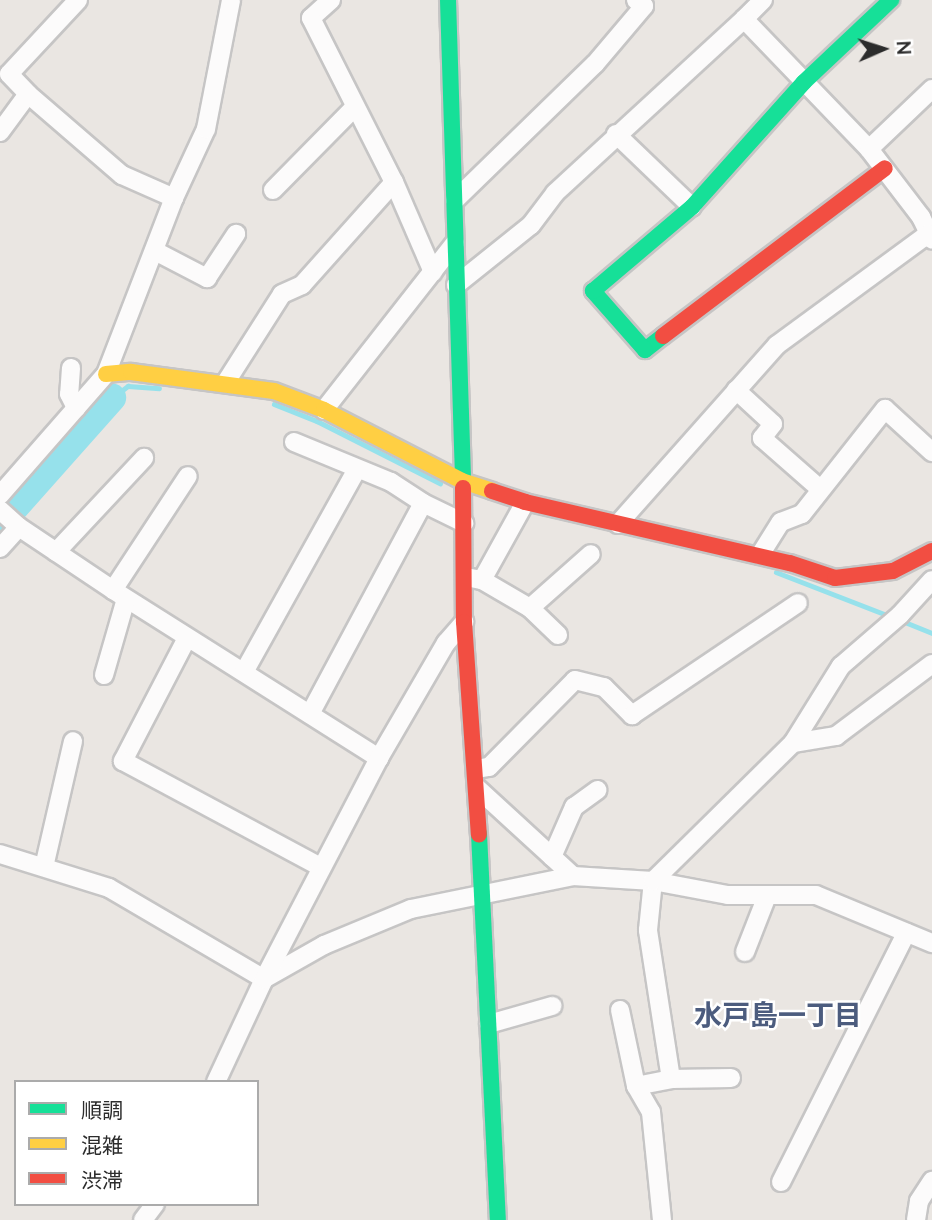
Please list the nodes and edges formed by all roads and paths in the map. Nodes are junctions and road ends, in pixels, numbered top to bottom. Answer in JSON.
{"nodes":[{"id":1,"x":78,"y":0,"type":"edge"},
{"id":2,"x":231,"y":0,"type":"edge"},
{"id":3,"x":331,"y":0,"type":"edge"},
{"id":4,"x":448,"y":0,"type":"edge"},
{"id":5,"x":636,"y":0,"type":"edge"},
{"id":6,"x":763,"y":0,"type":"edge"},
{"id":7,"x":891,"y":0,"type":"edge"},
{"id":8,"x":744,"y":19,"type":"junction"},
{"id":9,"x":5,"y":69,"type":"edge"},
{"id":10,"x":804,"y":82,"type":"junction"},
{"id":11,"x":932,"y":89,"type":"edge"},
{"id":12,"x":28,"y":94,"type":"junction"},
{"id":13,"x":354,"y":108,"type":"junction"},
{"id":14,"x":0,"y":132,"type":"edge"},
{"id":15,"x":617,"y":134,"type":"junction"},
{"id":16,"x":869,"y":149,"type":"junction"},
{"id":17,"x":885,"y":168,"type":"junction"},
{"id":18,"x":394,"y":182,"type":"junction"},
{"id":19,"x":273,"y":190,"type":"dead end"},
{"id":20,"x":174,"y":198,"type":"junction"},
{"id":21,"x":455,"y":200,"type":"junction"},
{"id":22,"x":692,"y":207,"type":"junction"},
{"id":23,"x":926,"y":212,"type":"edge"},
{"id":24,"x":236,"y":234,"type":"dead end"},
{"id":25,"x":930,"y":237,"type":"edge"},
{"id":26,"x":455,"y":243,"type":"junction"},
{"id":27,"x":155,"y":251,"type":"junction"},
{"id":28,"x":433,"y":272,"type":"junction"},
{"id":29,"x":456,"y":285,"type":"junction"},
{"id":30,"x":71,"y":368,"type":"dead end"},
{"id":31,"x":106,"y":374,"type":"junction"},
{"id":32,"x":226,"y":382,"type":"junction"},
{"id":33,"x":736,"y":390,"type":"junction"},
{"id":34,"x":76,"y":408,"type":"junction"},
{"id":35,"x":324,"y":410,"type":"junction"},
{"id":36,"x":294,"y":442,"type":"dead end"},
{"id":37,"x":932,"y":452,"type":"edge"},
{"id":38,"x":144,"y":458,"type":"dead end"},
{"id":39,"x":357,"y":469,"type":"junction"},
{"id":40,"x":188,"y":476,"type":"dead end"},
{"id":41,"x":462,"y":483,"type":"junction"},
{"id":42,"x":820,"y":489,"type":"junction"},
{"id":43,"x":0,"y":495,"type":"edge"},
{"id":44,"x":423,"y":503,"type":"junction"},
{"id":45,"x":0,"y":510,"type":"edge"},
{"id":46,"x":521,"y":510,"type":"junction"},
{"id":47,"x":464,"y":523,"type":"junction"},
{"id":48,"x":618,"y":524,"type":"junction"},
{"id":49,"x":19,"y":527,"type":"junction"},
{"id":50,"x":0,"y":548,"type":"edge"},
{"id":51,"x":932,"y":551,"type":"edge"},
{"id":52,"x":57,"y":552,"type":"junction"},
{"id":53,"x":591,"y":554,"type":"dead end"},
{"id":54,"x":760,"y":555,"type":"junction"},
{"id":55,"x":474,"y":579,"type":"junction"},
{"id":56,"x":932,"y":580,"type":"edge"},
{"id":57,"x":120,"y":595,"type":"junction"},
{"id":58,"x":798,"y":603,"type":"dead end"},
{"id":59,"x":530,"y":608,"type":"junction"},
{"id":60,"x":464,"y":622,"type":"junction"},
{"id":61,"x":558,"y":635,"type":"dead end"},
{"id":62,"x":187,"y":638,"type":"junction"},
{"id":63,"x":932,"y":664,"type":"edge"},
{"id":64,"x":244,"y":672,"type":"junction"},
{"id":65,"x":104,"y":676,"type":"dead end"},
{"id":66,"x":310,"y":714,"type":"junction"},
{"id":67,"x":73,"y":741,"type":"dead end"},
{"id":68,"x":793,"y":743,"type":"junction"},
{"id":69,"x":379,"y":758,"type":"junction"},
{"id":70,"x":475,"y":769,"type":"junction"},
{"id":71,"x":477,"y":788,"type":"junction"},
{"id":72,"x":597,"y":790,"type":"dead end"},
{"id":73,"x":0,"y":854,"type":"edge"},
{"id":74,"x":552,"y":857,"type":"junction"},
{"id":75,"x":44,"y":867,"type":"junction"},
{"id":76,"x":321,"y":867,"type":"junction"},
{"id":77,"x":573,"y":876,"type":"junction"},
{"id":78,"x":653,"y":881,"type":"junction"},
{"id":79,"x":483,"y":894,"type":"junction"},
{"id":80,"x":767,"y":896,"type":"junction"},
{"id":81,"x":906,"y":933,"type":"junction"},
{"id":82,"x":932,"y":943,"type":"edge"},
{"id":83,"x":745,"y":952,"type":"dead end"},
{"id":84,"x":264,"y":979,"type":"junction"},
{"id":85,"x":551,"y":1006,"type":"dead end"},
{"id":86,"x":620,"y":1010,"type":"dead end"},
{"id":87,"x":489,"y":1024,"type":"junction"},
{"id":88,"x":731,"y":1078,"type":"dead end"},
{"id":89,"x":671,"y":1079,"type":"junction"},
{"id":90,"x":217,"y":1080,"type":"edge"},
{"id":91,"x":635,"y":1086,"type":"junction"},
{"id":92,"x":932,"y":1181,"type":"edge"},
{"id":93,"x":781,"y":1182,"type":"dead end"},
{"id":94,"x":498,"y":1220,"type":"edge"},
{"id":95,"x":662,"y":1220,"type":"edge"},
{"id":96,"x":916,"y":1220,"type":"edge"}],
"edges":[{"from":1,"to":9,"type":"street"},
{"from":2,"to":20,"type":"street"},
{"from":3,"to":13,"type":"street"},
{"from":4,"to":21,"type":"street"},
{"from":5,"to":21,"type":"street"},
{"from":6,"to":8,"type":"street"},
{"from":7,"to":10,"type":"street"},
{"from":8,"to":10,"type":"street"},
{"from":8,"to":15,"type":"street"},
{"from":9,"to":12,"type":"street"},
{"from":10,"to":16,"type":"street"},
{"from":10,"to":22,"type":"street"},
{"from":11,"to":16,"type":"street"},
{"from":12,"to":14,"type":"street"},
{"from":12,"to":20,"type":"street"},
{"from":13,"to":18,"type":"street"},
{"from":13,"to":19,"type":"street"},
{"from":15,"to":22,"type":"street"},
{"from":15,"to":29,"type":"street"},
{"from":16,"to":17,"type":"street"},
{"from":17,"to":22,"type":"street"},
{"from":17,"to":23,"type":"street"},
{"from":18,"to":28,"type":"street"},
{"from":18,"to":32,"type":"street"},
{"from":20,"to":27,"type":"street"},
{"from":21,"to":26,"type":"street"},
{"from":23,"to":25,"type":"street"},
{"from":24,"to":27,"type":"street"},
{"from":25,"to":33,"type":"street"},
{"from":26,"to":28,"type":"street"},
{"from":26,"to":29,"type":"street"},
{"from":27,"to":31,"type":"street"},
{"from":28,"to":35,"type":"street"},
{"from":29,"to":41,"type":"street"},
{"from":30,"to":34,"type":"street"},
{"from":31,"to":32,"type":"street"},
{"from":31,"to":34,"type":"street"},
{"from":32,"to":35,"type":"street"},
{"from":33,"to":42,"type":"street"},
{"from":33,"to":48,"type":"street"},
{"from":34,"to":43,"type":"street"},
{"from":35,"to":41,"type":"street"},
{"from":36,"to":39,"type":"street"},
{"from":37,"to":42,"type":"street"},
{"from":38,"to":52,"type":"street"},
{"from":39,"to":44,"type":"street"},
{"from":39,"to":64,"type":"street"},
{"from":40,"to":57,"type":"street"},
{"from":41,"to":46,"type":"street"},
{"from":41,"to":47,"type":"street"},
{"from":42,"to":54,"type":"street"},
{"from":44,"to":47,"type":"street"},
{"from":44,"to":66,"type":"street"},
{"from":45,"to":49,"type":"street"},
{"from":46,"to":48,"type":"street"},
{"from":46,"to":55,"type":"street"},
{"from":47,"to":55,"type":"street"},
{"from":48,"to":54,"type":"street"},
{"from":49,"to":50,"type":"street"},
{"from":49,"to":52,"type":"street"},
{"from":51,"to":54,"type":"street"},
{"from":52,"to":57,"type":"street"},
{"from":53,"to":59,"type":"street"},
{"from":55,"to":59,"type":"street"},
{"from":55,"to":60,"type":"street"},
{"from":56,"to":68,"type":"street"},
{"from":57,"to":62,"type":"street"},
{"from":57,"to":65,"type":"street"},
{"from":58,"to":70,"type":"street"},
{"from":59,"to":61,"type":"street"},
{"from":60,"to":69,"type":"street"},
{"from":60,"to":70,"type":"street"},
{"from":62,"to":64,"type":"street"},
{"from":62,"to":76,"type":"street"},
{"from":63,"to":68,"type":"street"},
{"from":64,"to":66,"type":"street"},
{"from":66,"to":69,"type":"street"},
{"from":67,"to":75,"type":"street"},
{"from":68,"to":78,"type":"street"},
{"from":69,"to":76,"type":"street"},
{"from":70,"to":71,"type":"street"},
{"from":71,"to":74,"type":"street"},
{"from":71,"to":79,"type":"street"},
{"from":72,"to":74,"type":"street"},
{"from":73,"to":75,"type":"street"},
{"from":74,"to":77,"type":"street"},
{"from":75,"to":84,"type":"street"},
{"from":76,"to":84,"type":"street"},
{"from":77,"to":78,"type":"street"},
{"from":77,"to":79,"type":"street"},
{"from":78,"to":80,"type":"street"},
{"from":78,"to":89,"type":"street"},
{"from":79,"to":84,"type":"street"},
{"from":79,"to":87,"type":"street"},
{"from":80,"to":81,"type":"street"},
{"from":80,"to":83,"type":"street"},
{"from":81,"to":82,"type":"street"},
{"from":81,"to":93,"type":"street"},
{"from":84,"to":90,"type":"street"},
{"from":85,"to":87,"type":"street"},
{"from":86,"to":91,"type":"street"},
{"from":87,"to":94,"type":"street"},
{"from":88,"to":89,"type":"street"},
{"from":89,"to":91,"type":"street"},
{"from":91,"to":95,"type":"street"},
{"from":92,"to":96,"type":"street"}]}
